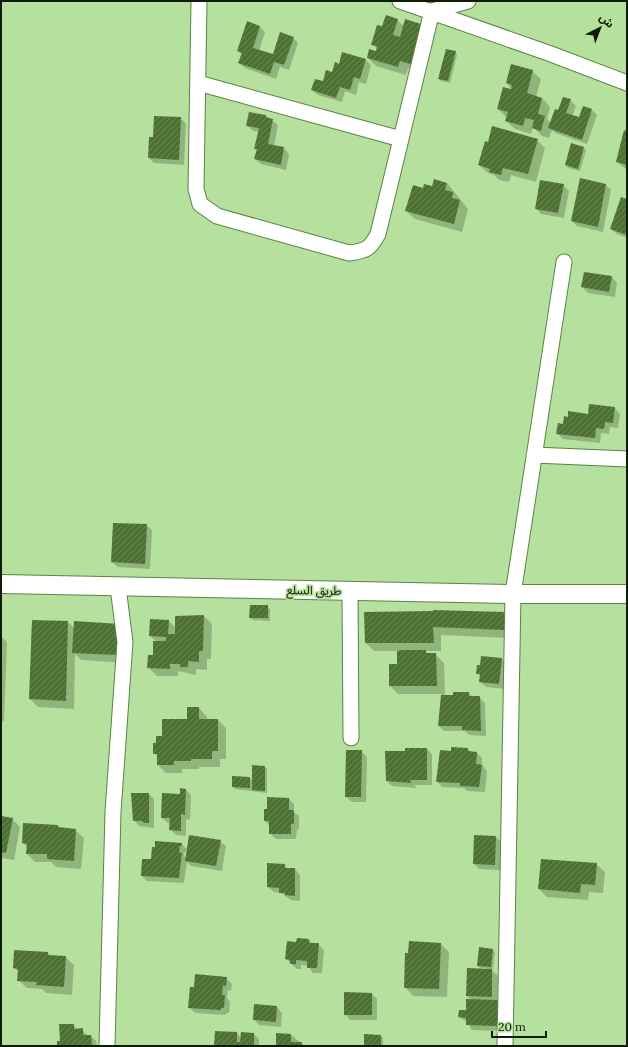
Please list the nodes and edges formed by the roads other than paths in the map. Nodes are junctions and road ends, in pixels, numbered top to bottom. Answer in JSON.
{"nodes":[{"id":1,"x":199,"y":1,"type":"edge"},
{"id":2,"x":400,"y":1,"type":"edge"},
{"id":3,"x":468,"y":1,"type":"edge"},
{"id":4,"x":432,"y":11,"type":"junction"},
{"id":5,"x":198,"y":83,"type":"junction"},
{"id":6,"x":627,"y":83,"type":"edge"},
{"id":7,"x":401,"y":138,"type":"junction"},
{"id":8,"x":564,"y":262,"type":"dead end"},
{"id":9,"x":534,"y":454,"type":"junction"},
{"id":10,"x":627,"y":459,"type":"edge"},
{"id":11,"x":1,"y":584,"type":"edge"},
{"id":12,"x":118,"y":587,"type":"junction"},
{"id":13,"x":350,"y":591,"type":"junction"},
{"id":14,"x":513,"y":594,"type":"junction"},
{"id":15,"x":627,"y":594,"type":"edge"},
{"id":16,"x":351,"y":738,"type":"dead end"},
{"id":17,"x":107,"y":1046,"type":"edge"},
{"id":18,"x":505,"y":1046,"type":"edge"}],
"edges":[{"from":1,"to":5,"type":"street"},
{"from":2,"to":4,"type":"street"},
{"from":3,"to":4,"type":"street"},
{"from":4,"to":6,"type":"street"},
{"from":4,"to":7,"type":"street"},
{"from":5,"to":7,"type":"street"},
{"from":5,"to":7,"type":"street"},
{"from":8,"to":9,"type":"street"},
{"from":9,"to":10,"type":"street"},
{"from":9,"to":14,"type":"street"},
{"from":11,"to":12,"type":"street","name":"طريق السلع"},
{"from":12,"to":13,"type":"street","name":"طريق السلع"},
{"from":12,"to":17,"type":"street"},
{"from":13,"to":14,"type":"street","name":"طريق السلع"},
{"from":13,"to":16,"type":"street"},
{"from":14,"to":15,"type":"street","name":"طريق السلع"},
{"from":14,"to":18,"type":"street"}]}
